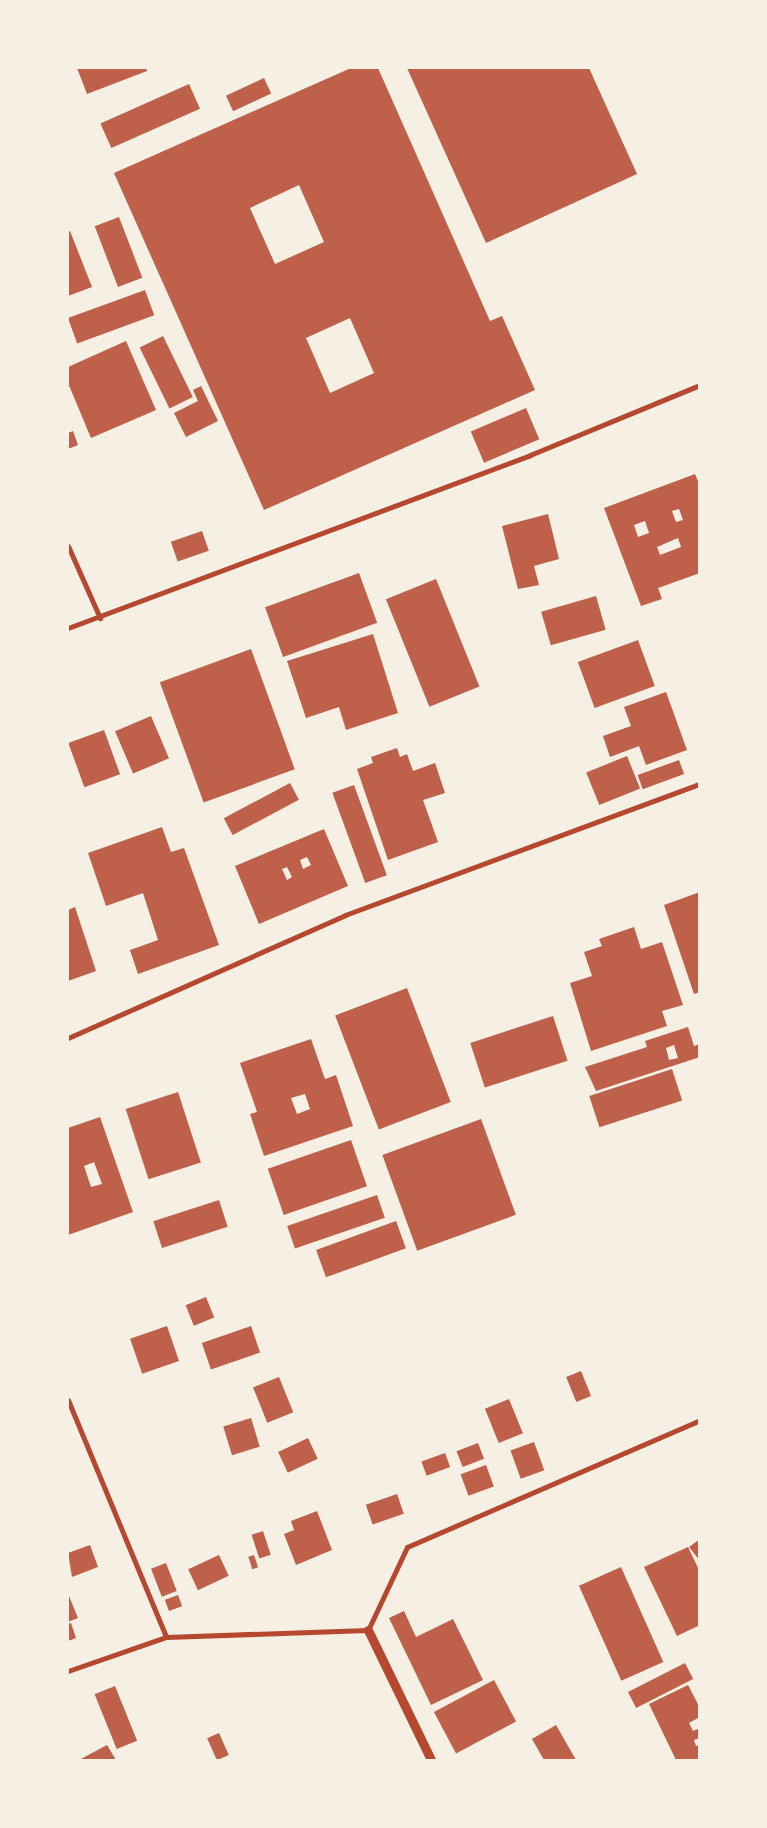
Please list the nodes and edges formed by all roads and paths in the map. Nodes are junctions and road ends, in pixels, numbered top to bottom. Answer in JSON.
{"nodes":[{"id":1,"x":700,"y":385,"type":"edge"},
{"id":2,"x":68,"y":546,"type":"edge"},
{"id":3,"x":100,"y":618,"type":"junction"},
{"id":4,"x":68,"y":628,"type":"edge"},
{"id":5,"x":700,"y":784,"type":"edge"},
{"id":6,"x":68,"y":1038,"type":"edge"},
{"id":7,"x":68,"y":1400,"type":"edge"},
{"id":8,"x":700,"y":1420,"type":"edge"},
{"id":9,"x":368,"y":1630,"type":"junction"},
{"id":10,"x":166,"y":1637,"type":"junction"},
{"id":11,"x":68,"y":1671,"type":"edge"},
{"id":12,"x":431,"y":1760,"type":"edge"}],
"edges":[{"from":1,"to":3,"type":"street"},
{"from":2,"to":3,"type":"street"},
{"from":3,"to":4,"type":"street"},
{"from":5,"to":6,"type":"street"},
{"from":7,"to":10,"type":"street"},
{"from":8,"to":9,"type":"street"},
{"from":9,"to":10,"type":"street"},
{"from":9,"to":12,"type":"street"},
{"from":10,"to":11,"type":"street"}]}
